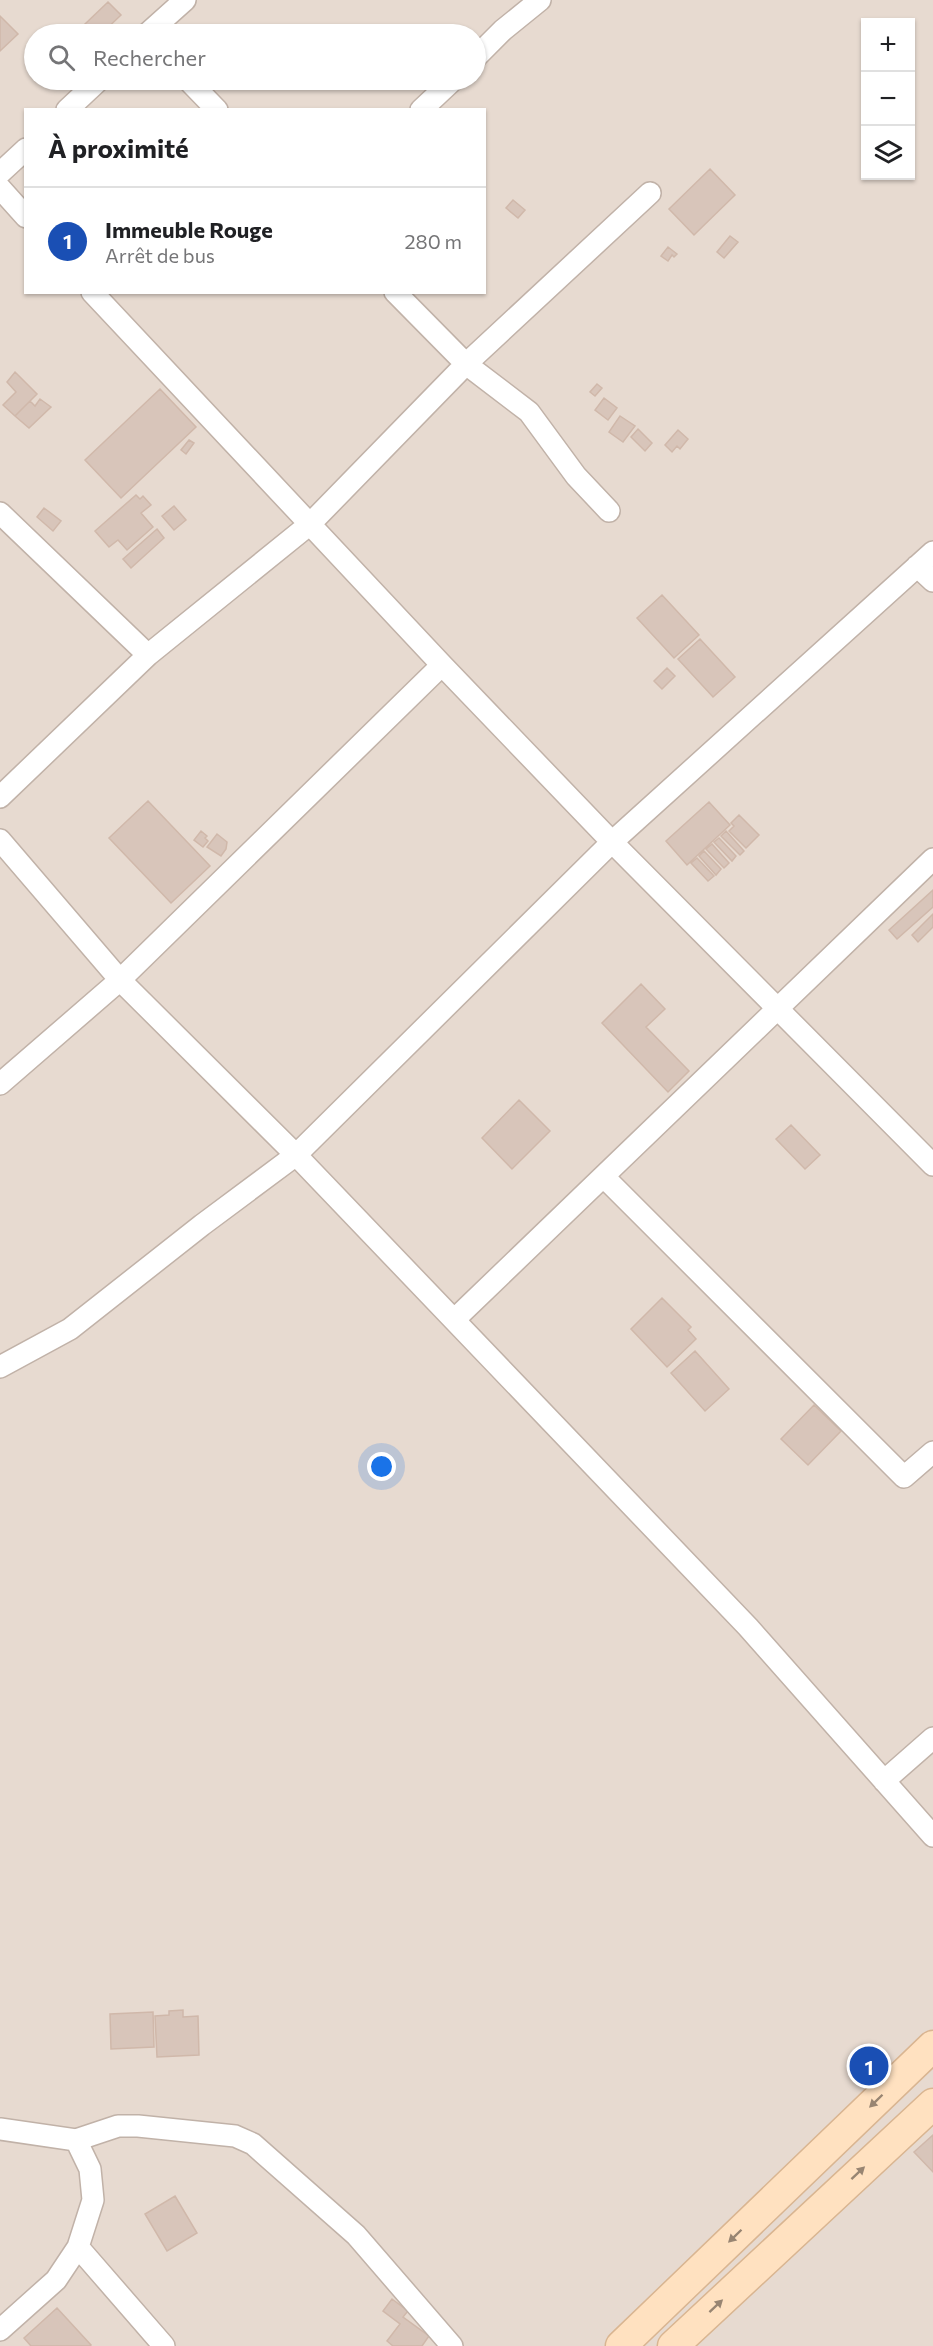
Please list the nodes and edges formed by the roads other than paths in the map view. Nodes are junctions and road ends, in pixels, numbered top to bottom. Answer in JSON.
{"nodes":[{"id":1,"x":185,"y":0,"type":"edge"},
{"id":2,"x":540,"y":0,"type":"edge"},
{"id":3,"x":158,"y":24,"type":"edge"},
{"id":4,"x":486,"y":47,"type":"edge"},
{"id":5,"x":88,"y":90,"type":"edge"},
{"id":6,"x":198,"y":90,"type":"edge"},
{"id":7,"x":442,"y":90,"type":"edge"},
{"id":8,"x":69,"y":108,"type":"edge"},
{"id":9,"x":215,"y":108,"type":"edge"},
{"id":10,"x":423,"y":108,"type":"edge"},
{"id":11,"x":24,"y":151,"type":"edge"},
{"id":12,"x":0,"y":173,"type":"edge"},
{"id":13,"x":0,"y":188,"type":"edge"},
{"id":14,"x":650,"y":193,"type":"dead end"},
{"id":15,"x":24,"y":215,"type":"edge"},
{"id":16,"x":94,"y":294,"type":"edge"},
{"id":17,"x":397,"y":294,"type":"edge"},
{"id":18,"x":466,"y":364,"type":"junction"},
{"id":19,"x":609,"y":511,"type":"dead end"},
{"id":20,"x":0,"y":513,"type":"edge"},
{"id":21,"x":310,"y":524,"type":"junction"},
{"id":22,"x":933,"y":552,"type":"edge"},
{"id":23,"x":917,"y":566,"type":"junction"},
{"id":24,"x":933,"y":581,"type":"edge"},
{"id":25,"x":148,"y":655,"type":"junction"},
{"id":26,"x":442,"y":665,"type":"junction"},
{"id":27,"x":0,"y":797,"type":"edge"},
{"id":28,"x":0,"y":840,"type":"edge"},
{"id":29,"x":612,"y":842,"type":"junction"},
{"id":30,"x":932,"y":860,"type":"edge"},
{"id":31,"x":120,"y":980,"type":"junction"},
{"id":32,"x":778,"y":1009,"type":"junction"},
{"id":33,"x":0,"y":1084,"type":"edge"},
{"id":34,"x":296,"y":1155,"type":"junction"},
{"id":35,"x":933,"y":1165,"type":"edge"},
{"id":36,"x":604,"y":1177,"type":"junction"},
{"id":37,"x":455,"y":1319,"type":"junction"},
{"id":38,"x":0,"y":1367,"type":"edge"},
{"id":39,"x":933,"y":1452,"type":"edge"},
{"id":40,"x":933,"y":1738,"type":"edge"},
{"id":41,"x":884,"y":1781,"type":"junction"},
{"id":42,"x":933,"y":1836,"type":"edge"},
{"id":43,"x":933,"y":2046,"type":"edge"},
{"id":44,"x":933,"y":2104,"type":"edge"},
{"id":45,"x":0,"y":2129,"type":"edge"},
{"id":46,"x":76,"y":2140,"type":"junction"},
{"id":47,"x":78,"y":2247,"type":"junction"},
{"id":48,"x":0,"y":2330,"type":"edge"},
{"id":49,"x":164,"y":2346,"type":"edge"},
{"id":50,"x":452,"y":2346,"type":"edge"},
{"id":51,"x":621,"y":2346,"type":"edge"},
{"id":52,"x":673,"y":2346,"type":"edge"}],
"edges":[{"from":1,"to":3,"type":"street"},
{"from":2,"to":4,"type":"street"},
{"from":5,"to":8,"type":"street"},
{"from":6,"to":9,"type":"street"},
{"from":7,"to":10,"type":"street"},
{"from":11,"to":12,"type":"street"},
{"from":13,"to":15,"type":"street"},
{"from":14,"to":18,"type":"street"},
{"from":16,"to":21,"type":"street"},
{"from":17,"to":18,"type":"street"},
{"from":18,"to":19,"type":"street"},
{"from":18,"to":21,"type":"street"},
{"from":20,"to":25,"type":"street"},
{"from":21,"to":25,"type":"street"},
{"from":21,"to":26,"type":"street"},
{"from":22,"to":23,"type":"street"},
{"from":23,"to":24,"type":"street"},
{"from":23,"to":29,"type":"street"},
{"from":25,"to":27,"type":"street"},
{"from":26,"to":29,"type":"street"},
{"from":26,"to":31,"type":"street"},
{"from":28,"to":31,"type":"street"},
{"from":29,"to":32,"type":"street"},
{"from":29,"to":34,"type":"street"},
{"from":30,"to":32,"type":"street"},
{"from":31,"to":33,"type":"street"},
{"from":31,"to":34,"type":"street"},
{"from":32,"to":35,"type":"street"},
{"from":32,"to":36,"type":"street"},
{"from":34,"to":37,"type":"street"},
{"from":34,"to":38,"type":"street"},
{"from":36,"to":37,"type":"street"},
{"from":36,"to":39,"type":"street"},
{"from":37,"to":41,"type":"street"},
{"from":40,"to":41,"type":"street"},
{"from":41,"to":42,"type":"street"},
{"from":43,"to":51,"type":"main road","one_way":true},
{"from":52,"to":44,"type":"main road","one_way":true},
{"from":45,"to":46,"type":"street"},
{"from":46,"to":47,"type":"street"},
{"from":46,"to":50,"type":"street"},
{"from":47,"to":48,"type":"street"},
{"from":47,"to":49,"type":"street"}]}
